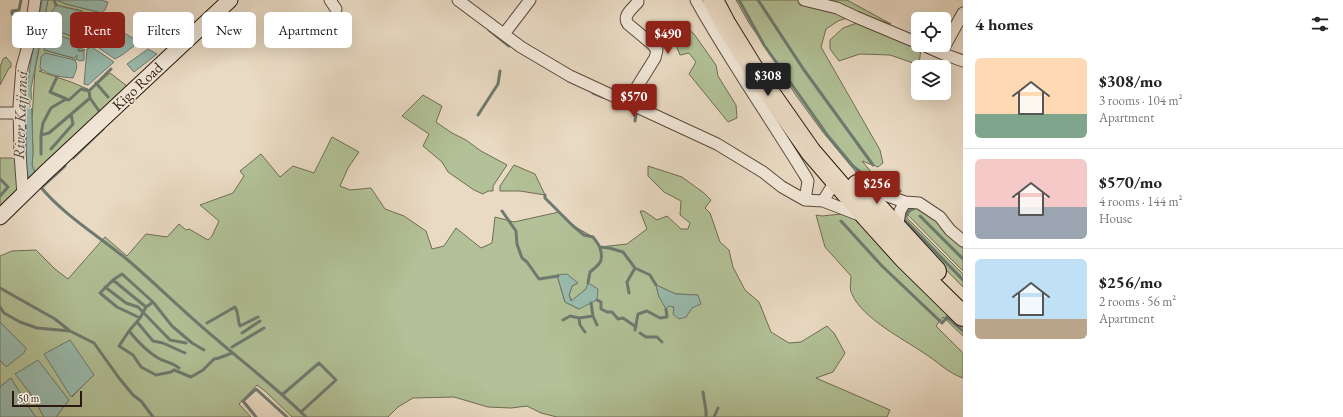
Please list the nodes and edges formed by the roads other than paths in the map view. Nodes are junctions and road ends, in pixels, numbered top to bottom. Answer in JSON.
{"nodes":[{"id":1,"x":35,"y":0,"type":"edge"},
{"id":2,"x":230,"y":0,"type":"edge"},
{"id":3,"x":458,"y":0,"type":"edge"},
{"id":4,"x":530,"y":0,"type":"edge"},
{"id":5,"x":696,"y":0,"type":"edge"},
{"id":6,"x":713,"y":0,"type":"edge"},
{"id":7,"x":729,"y":0,"type":"edge"},
{"id":8,"x":804,"y":0,"type":"edge"},
{"id":9,"x":638,"y":2,"type":"dead end"},
{"id":10,"x":963,"y":13,"type":"edge"},
{"id":11,"x":504,"y":34,"type":"junction"},
{"id":12,"x":911,"y":40,"type":"edge"},
{"id":13,"x":941,"y":53,"type":"joint"},
{"id":14,"x":963,"y":61,"type":"edge"},
{"id":15,"x":627,"y":102,"type":"junction"},
{"id":16,"x":0,"y":113,"type":"edge"},
{"id":17,"x":20,"y":113,"type":"junction"},
{"id":18,"x":836,"y":180,"type":"junction"},
{"id":19,"x":858,"y":186,"type":"junction"},
{"id":20,"x":27,"y":191,"type":"junction"},
{"id":21,"x":805,"y":200,"type":"junction"},
{"id":22,"x":823,"y":201,"type":"junction"},
{"id":23,"x":905,"y":202,"type":"junction"},
{"id":24,"x":0,"y":217,"type":"edge"},
{"id":25,"x":867,"y":217,"type":"junction"},
{"id":26,"x":897,"y":229,"type":"junction"},
{"id":27,"x":963,"y":241,"type":"edge"},
{"id":28,"x":963,"y":297,"type":"edge"},
{"id":29,"x":963,"y":316,"type":"edge"}],
"edges":[{"from":1,"to":17,"type":"street"},
{"from":2,"to":20,"type":"street","name":"Kigo Road"},
{"from":3,"to":11,"type":"street"},
{"from":4,"to":11,"type":"street"},
{"from":5,"to":21,"type":"street"},
{"from":6,"to":18,"type":"highway"},
{"from":7,"to":19,"type":"highway"},
{"from":8,"to":12,"type":"street"},
{"from":9,"to":15,"type":"street"},
{"from":10,"to":13,"type":"street"},
{"from":11,"to":15,"type":"street"},
{"from":13,"to":14,"type":"street"},
{"from":15,"to":21,"type":"street"},
{"from":16,"to":17,"type":"street"},
{"from":17,"to":20,"type":"street"},
{"from":18,"to":22,"type":"street"},
{"from":18,"to":25,"type":"highway"},
{"from":19,"to":23,"type":"street"},
{"from":19,"to":26,"type":"highway"},
{"from":20,"to":24,"type":"street"},
{"from":21,"to":22,"type":"street"},
{"from":22,"to":25,"type":"street"},
{"from":23,"to":26,"type":"street"},
{"from":23,"to":27,"type":"street"},
{"from":25,"to":29,"type":"highway"},
{"from":26,"to":28,"type":"highway"}]}
